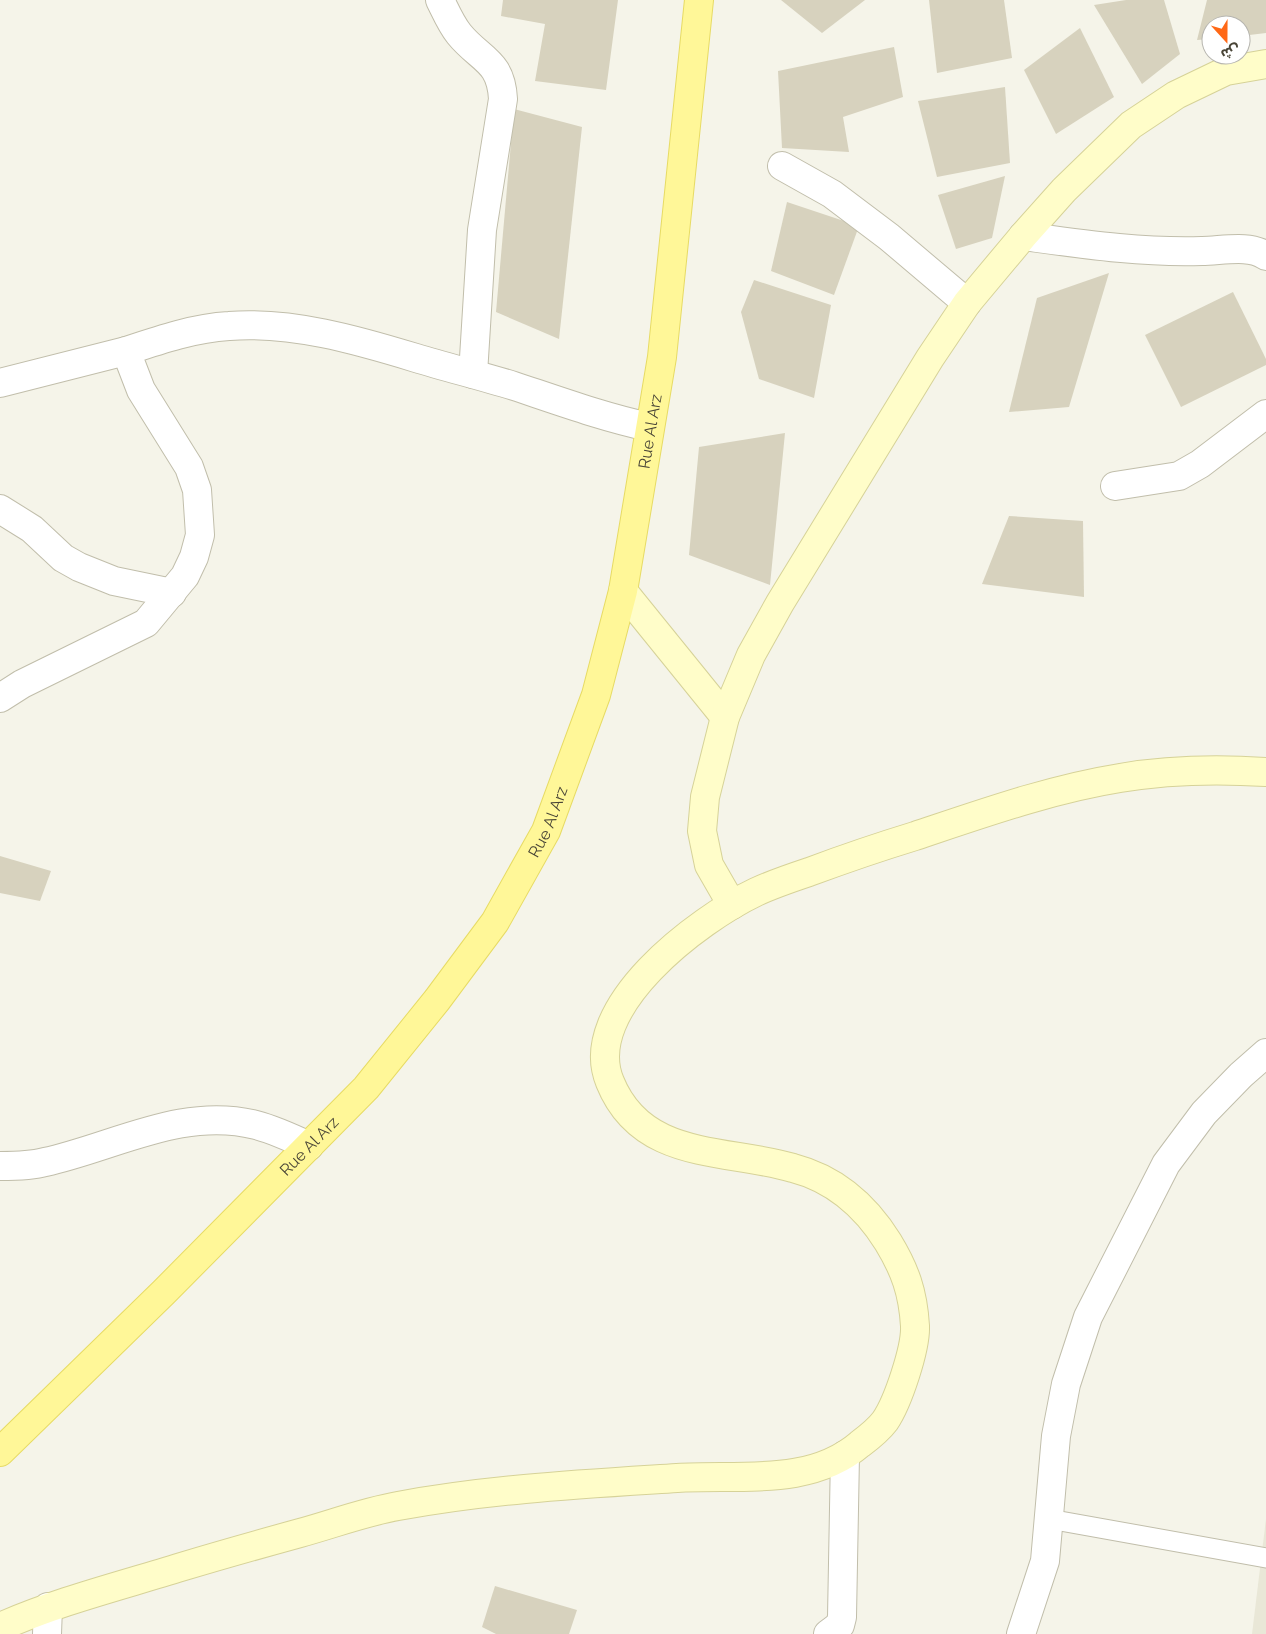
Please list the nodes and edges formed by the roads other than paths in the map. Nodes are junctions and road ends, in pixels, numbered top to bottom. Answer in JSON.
{"nodes":[{"id":1,"x":440,"y":0,"type":"edge"},
{"id":2,"x":700,"y":0,"type":"edge"},
{"id":3,"x":1266,"y":64,"type":"edge"},
{"id":4,"x":782,"y":166,"type":"dead end"},
{"id":5,"x":1023,"y":236,"type":"junction"},
{"id":6,"x":1266,"y":256,"type":"edge"},
{"id":7,"x":967,"y":303,"type":"junction"},
{"id":8,"x":126,"y":352,"type":"junction"},
{"id":9,"x":473,"y":374,"type":"junction"},
{"id":10,"x":0,"y":383,"type":"edge"},
{"id":11,"x":1266,"y":414,"type":"edge"},
{"id":12,"x":649,"y":428,"type":"junction"},
{"id":13,"x":1116,"y":486,"type":"dead end"},
{"id":14,"x":0,"y":509,"type":"edge"},
{"id":15,"x":623,"y":591,"type":"junction"},
{"id":16,"x":172,"y":593,"type":"junction"},
{"id":17,"x":0,"y":698,"type":"edge"},
{"id":18,"x":725,"y":717,"type":"junction"},
{"id":19,"x":1266,"y":772,"type":"edge"},
{"id":20,"x":732,"y":905,"type":"junction"},
{"id":21,"x":1266,"y":1053,"type":"edge"},
{"id":22,"x":309,"y":1146,"type":"junction"},
{"id":23,"x":0,"y":1166,"type":"edge"},
{"id":24,"x":0,"y":1452,"type":"edge"},
{"id":25,"x":845,"y":1455,"type":"junction"},
{"id":26,"x":1049,"y":1519,"type":"junction"},
{"id":27,"x":1266,"y":1558,"type":"edge"},
{"id":28,"x":48,"y":1607,"type":"junction"},
{"id":29,"x":0,"y":1627,"type":"edge"},
{"id":30,"x":47,"y":1634,"type":"edge"},
{"id":31,"x":828,"y":1634,"type":"edge"},
{"id":32,"x":1021,"y":1634,"type":"edge"}],
"edges":[{"from":1,"to":9,"type":"street"},
{"from":2,"to":12,"type":"main road","name":"Rue Al Arz"},
{"from":3,"to":5,"type":"main road"},
{"from":4,"to":7,"type":"street"},
{"from":5,"to":6,"type":"street"},
{"from":5,"to":7,"type":"main road"},
{"from":7,"to":18,"type":"main road"},
{"from":8,"to":9,"type":"street"},
{"from":8,"to":10,"type":"street"},
{"from":8,"to":16,"type":"street"},
{"from":9,"to":12,"type":"street"},
{"from":11,"to":13,"type":"street"},
{"from":12,"to":15,"type":"main road","name":"Rue Al Arz"},
{"from":14,"to":16,"type":"street"},
{"from":15,"to":18,"type":"main road"},
{"from":15,"to":22,"type":"main road","name":"Rue Al Arz"},
{"from":16,"to":17,"type":"street"},
{"from":18,"to":20,"type":"main road"},
{"from":19,"to":20,"type":"main road"},
{"from":20,"to":25,"type":"main road"},
{"from":21,"to":26,"type":"street"},
{"from":22,"to":23,"type":"street"},
{"from":22,"to":24,"type":"main road","name":"Rue Al Arz"},
{"from":25,"to":28,"type":"main road"},
{"from":25,"to":31,"type":"street"},
{"from":26,"to":27,"type":"lane"},
{"from":26,"to":32,"type":"street"},
{"from":28,"to":29,"type":"main road"},
{"from":28,"to":30,"type":"street"}]}
